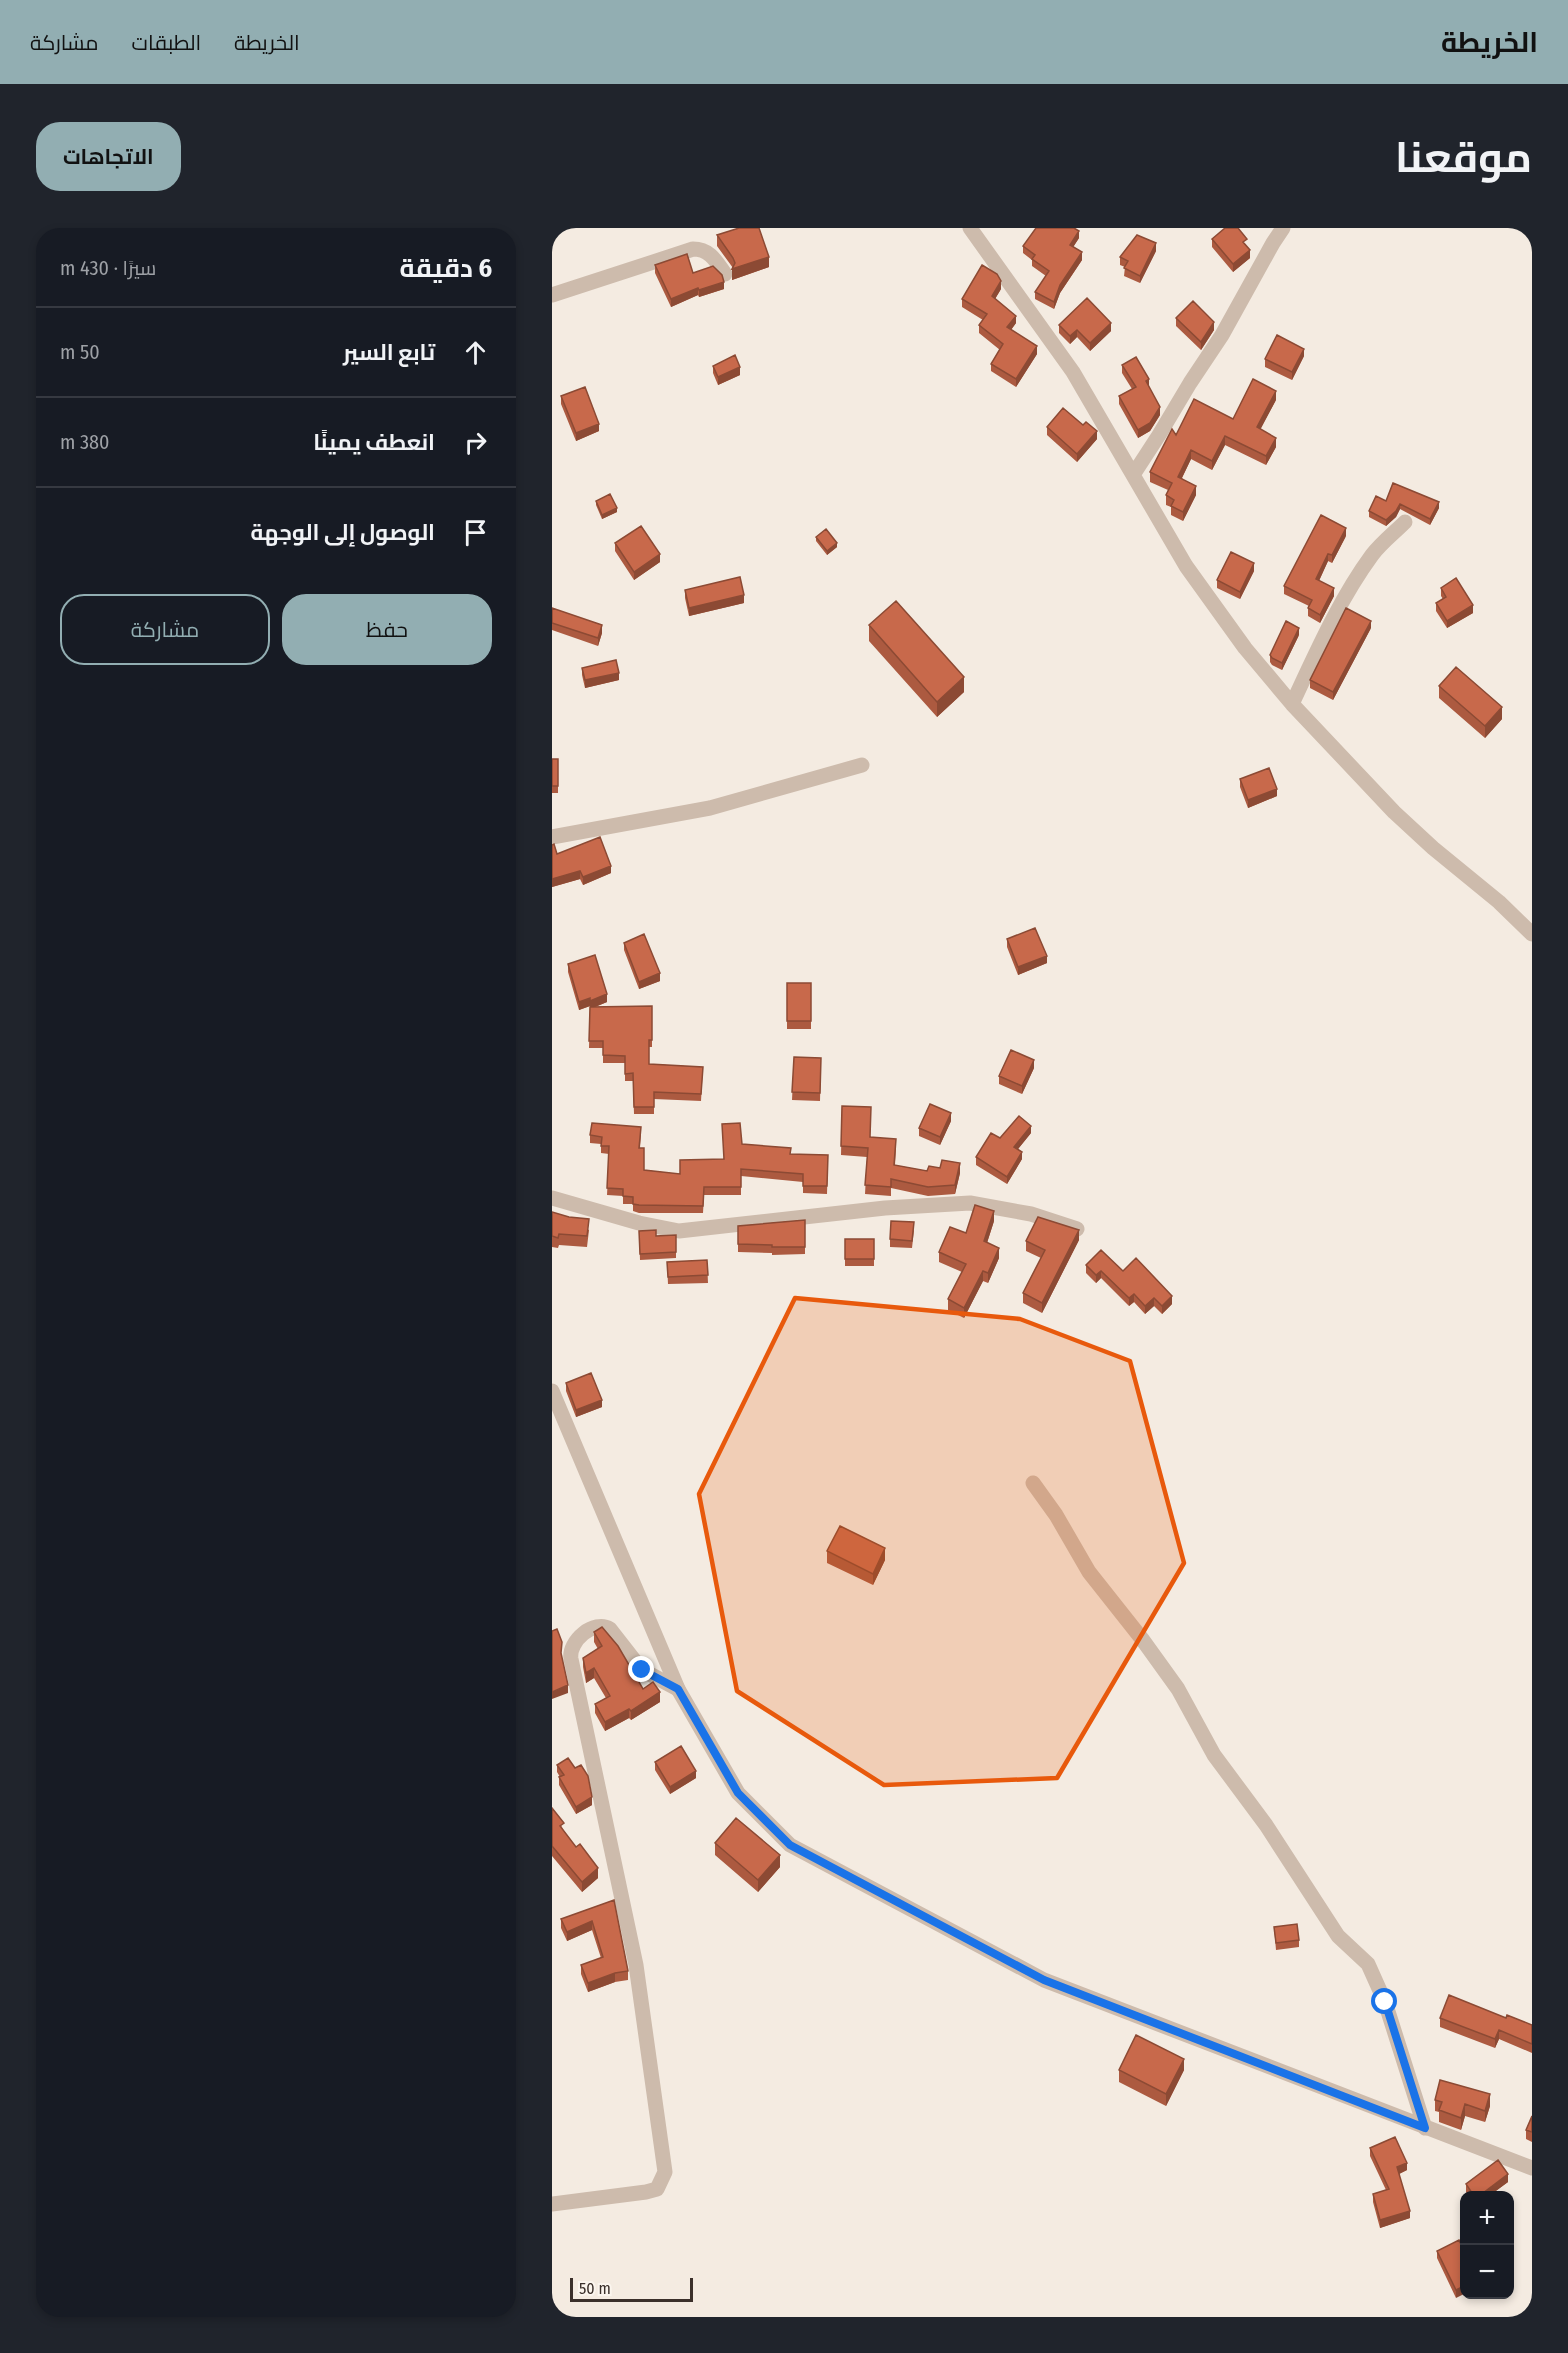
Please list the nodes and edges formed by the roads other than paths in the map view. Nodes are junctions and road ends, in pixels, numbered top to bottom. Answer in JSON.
{"nodes":[{"id":1,"x":970,"y":228,"type":"edge"},
{"id":2,"x":1283,"y":228,"type":"edge"},
{"id":3,"x":725,"y":274,"type":"dead end"},
{"id":4,"x":552,"y":295,"type":"edge"},
{"id":5,"x":1133,"y":475,"type":"junction"},
{"id":6,"x":1405,"y":522,"type":"dead end"},
{"id":7,"x":1292,"y":704,"type":"junction"},
{"id":8,"x":862,"y":765,"type":"dead end"},
{"id":9,"x":552,"y":837,"type":"edge"},
{"id":10,"x":1532,"y":934,"type":"edge"},
{"id":11,"x":552,"y":1198,"type":"edge"},
{"id":12,"x":1077,"y":1229,"type":"edge"},
{"id":13,"x":552,"y":1391,"type":"edge"},
{"id":14,"x":1033,"y":1483,"type":"dead end"},
{"id":15,"x":678,"y":1689,"type":"junction"},
{"id":16,"x":1425,"y":2128,"type":"junction"},
{"id":17,"x":1532,"y":2168,"type":"edge"},
{"id":18,"x":552,"y":2204,"type":"edge"}],
"edges":[{"from":1,"to":5,"type":"street"},
{"from":2,"to":5,"type":"street"},
{"from":3,"to":4,"type":"street"},
{"from":5,"to":7,"type":"street"},
{"from":6,"to":7,"type":"street"},
{"from":7,"to":10,"type":"street"},
{"from":8,"to":9,"type":"street"},
{"from":11,"to":12,"type":"street"},
{"from":13,"to":15,"type":"street"},
{"from":14,"to":16,"type":"street"},
{"from":15,"to":16,"type":"street"},
{"from":15,"to":18,"type":"street"},
{"from":16,"to":17,"type":"street"}]}
